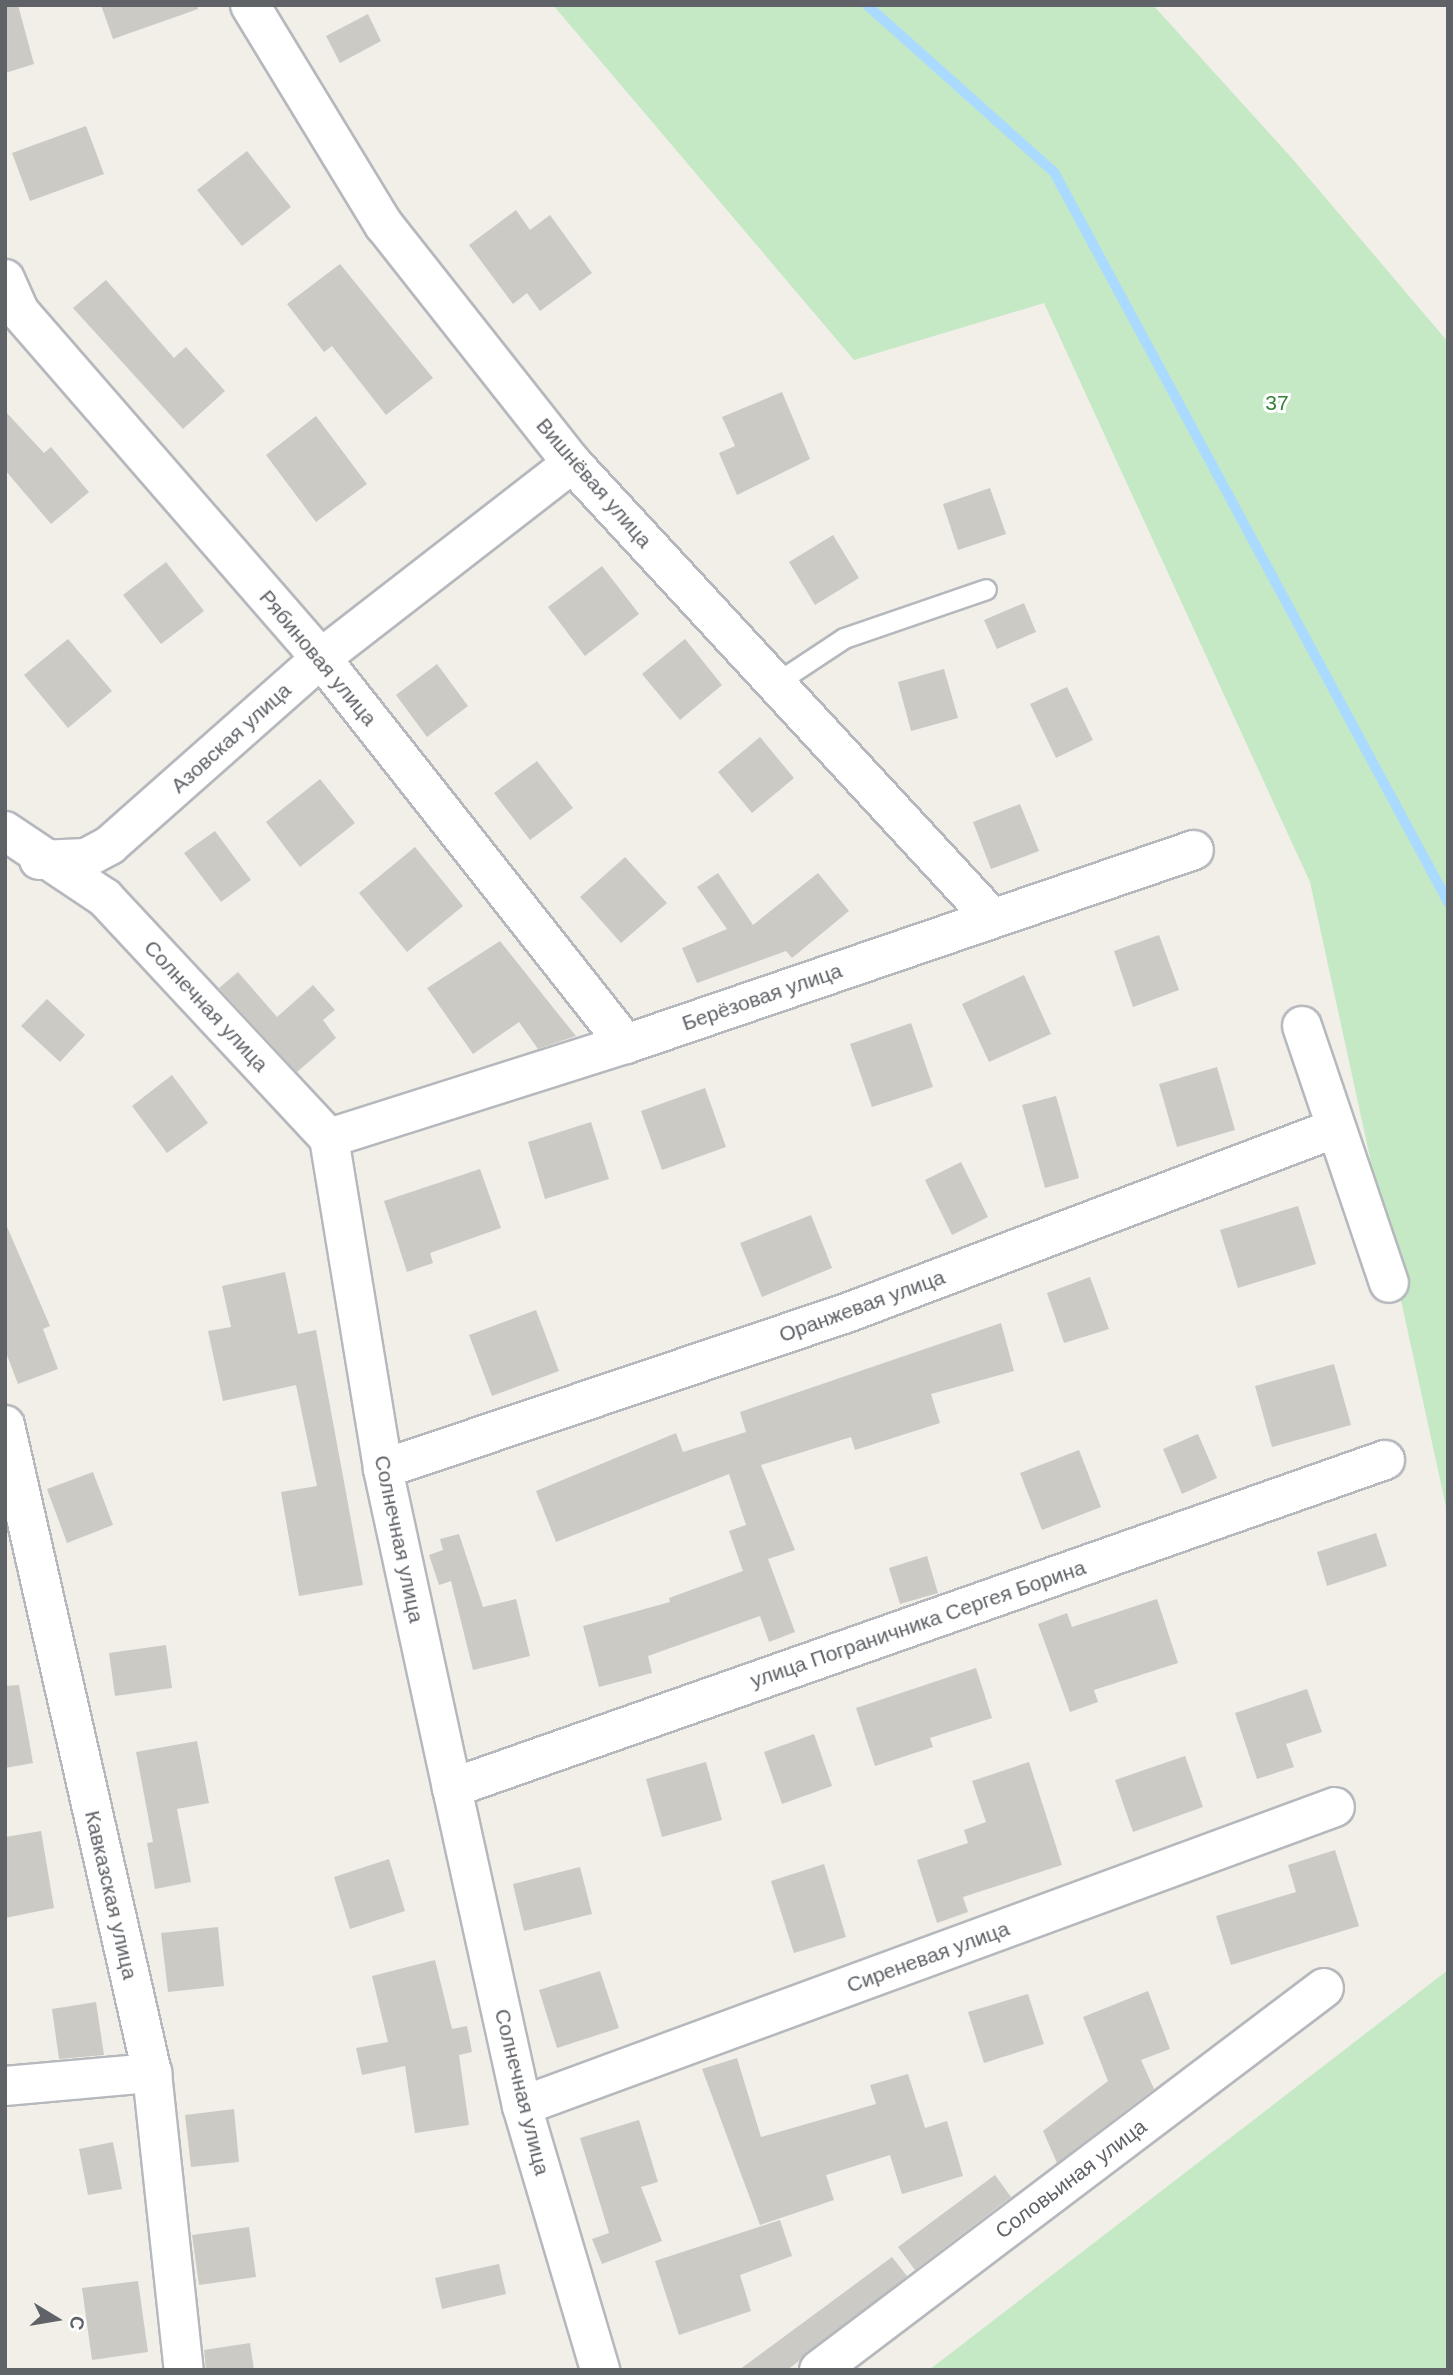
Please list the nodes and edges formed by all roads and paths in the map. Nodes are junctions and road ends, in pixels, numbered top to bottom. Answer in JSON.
{"nodes":[{"id":1,"x":250,"y":5,"type":"edge"},
{"id":2,"x":5,"y":279,"type":"edge"},
{"id":3,"x":572,"y":463,"type":"junction"},
{"id":4,"x":986,"y":589,"type":"dead end"},
{"id":5,"x":321,"y":658,"type":"junction"},
{"id":6,"x":776,"y":683,"type":"junction"},
{"id":7,"x":5,"y":831,"type":"edge"},
{"id":8,"x":1194,"y":850,"type":"dead end"},
{"id":9,"x":5,"y":858,"type":"edge"},
{"id":10,"x":45,"y":861,"type":"junction"},
{"id":11,"x":992,"y":918,"type":"junction"},
{"id":12,"x":1302,"y":1026,"type":"dead end"},
{"id":13,"x":626,"y":1044,"type":"junction"},
{"id":14,"x":1336,"y":1128,"type":"junction"},
{"id":15,"x":329,"y":1138,"type":"junction"},
{"id":16,"x":1388,"y":1283,"type":"dead end"},
{"id":17,"x":5,"y":1425,"type":"edge"},
{"id":18,"x":1385,"y":1460,"type":"dead end"},
{"id":19,"x":383,"y":1469,"type":"junction"},
{"id":20,"x":452,"y":1788,"type":"junction"},
{"id":21,"x":1335,"y":1807,"type":"dead end"},
{"id":22,"x":1324,"y":1988,"type":"dead end"},
{"id":23,"x":152,"y":2073,"type":"junction"},
{"id":24,"x":5,"y":2086,"type":"edge"},
{"id":25,"x":522,"y":2106,"type":"junction"},
{"id":26,"x":184,"y":2370,"type":"edge"},
{"id":27,"x":600,"y":2370,"type":"edge"},
{"id":28,"x":818,"y":2370,"type":"edge"}],
"edges":[{"from":1,"to":3,"type":"street","name":"Вишнёвая улица"},
{"from":2,"to":5,"type":"street","name":"Рябиновая улица"},
{"from":3,"to":5,"type":"street","name":"Азовская улица"},
{"from":3,"to":6,"type":"street","name":"Вишнёвая улица"},
{"from":4,"to":6,"type":"lane"},
{"from":5,"to":10,"type":"street","name":"Азовская улица"},
{"from":5,"to":13,"type":"street","name":"Рябиновая улица"},
{"from":6,"to":11,"type":"street","name":"Вишнёвая улица"},
{"from":7,"to":10,"type":"street","name":"Солнечная улица"},
{"from":8,"to":11,"type":"street","name":"Берёзовая улица"},
{"from":9,"to":10,"type":"street","name":"Азовская улица"},
{"from":10,"to":15,"type":"street","name":"Солнечная улица"},
{"from":11,"to":13,"type":"street","name":"Берёзовая улица"},
{"from":12,"to":14,"type":"street"},
{"from":13,"to":15,"type":"street","name":"Берёзовая улица"},
{"from":14,"to":16,"type":"street"},
{"from":14,"to":19,"type":"street","name":"Оранжевая улица"},
{"from":15,"to":19,"type":"street","name":"Солнечная улица"},
{"from":17,"to":23,"type":"street","name":"Кавказская улица"},
{"from":18,"to":20,"type":"street","name":"улица Пограничника Сергея Борина"},
{"from":19,"to":20,"type":"street","name":"Солнечная улица"},
{"from":20,"to":25,"type":"street","name":"Солнечная улица"},
{"from":21,"to":25,"type":"street","name":"Сиреневая улица"},
{"from":22,"to":28,"type":"street","name":"Соловьиная улица"},
{"from":23,"to":24,"type":"street"},
{"from":23,"to":26,"type":"street","name":"Кавказская улица"},
{"from":25,"to":27,"type":"street","name":"Солнечная улица"}]}
